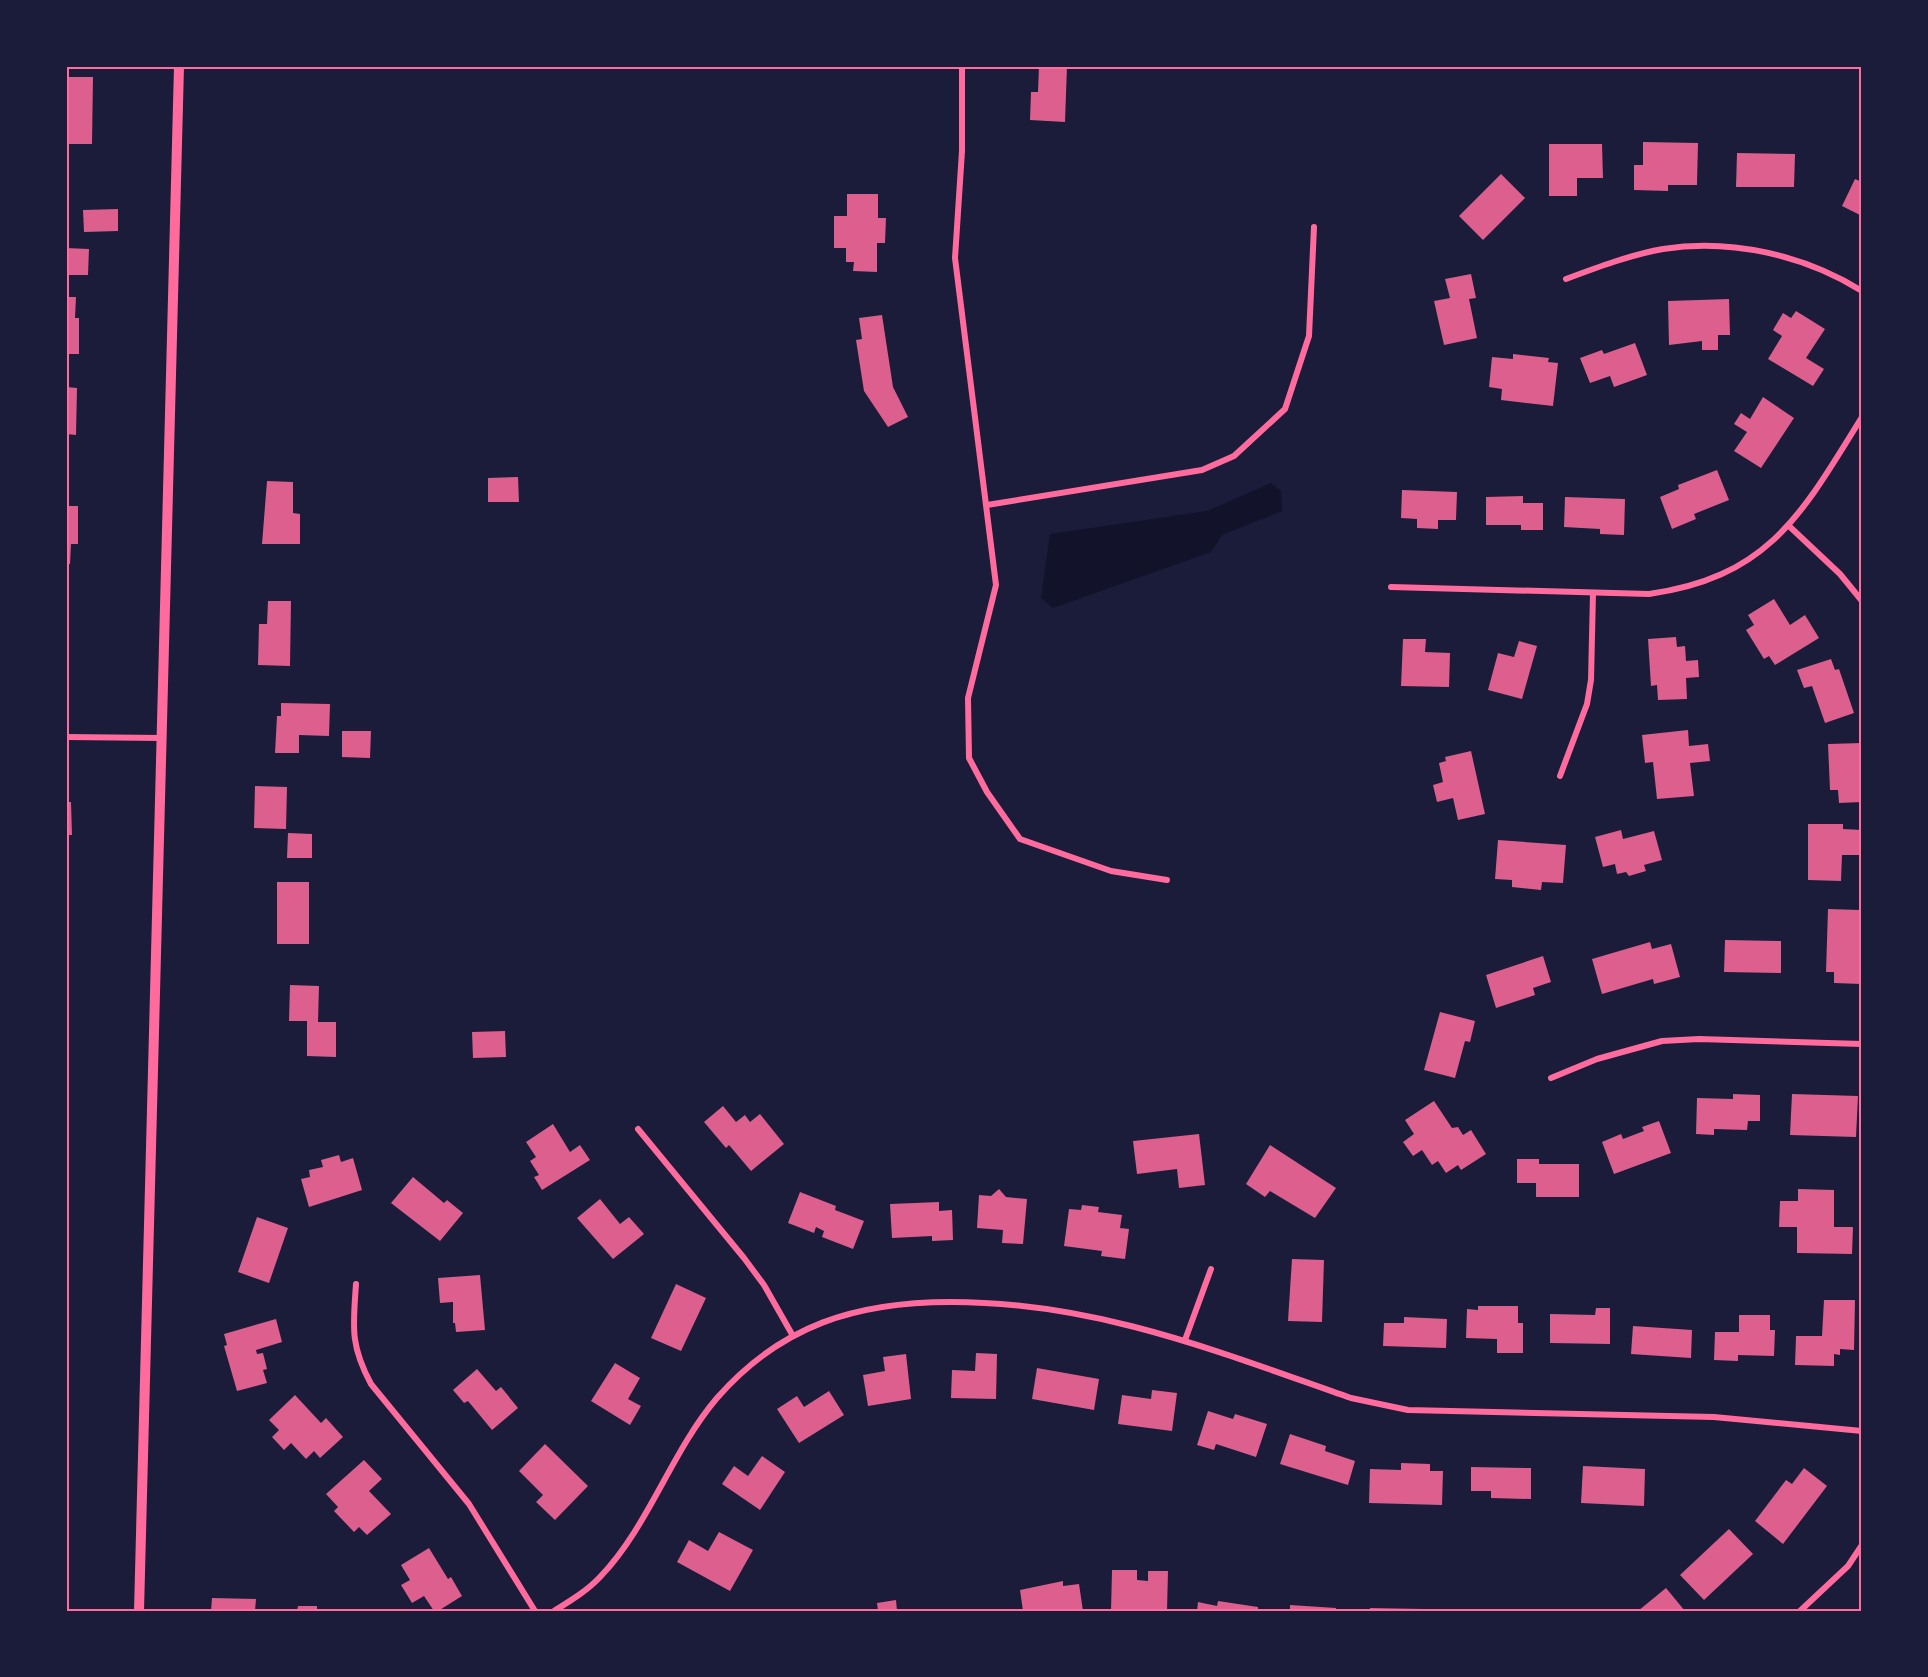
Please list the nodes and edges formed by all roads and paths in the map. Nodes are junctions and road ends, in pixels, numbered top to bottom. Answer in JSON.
{"nodes":[{"id":1,"x":179,"y":66,"type":"edge"},
{"id":2,"x":962,"y":66,"type":"edge"},
{"id":3,"x":1314,"y":227,"type":"dead end"},
{"id":4,"x":1566,"y":279,"type":"dead end"},
{"id":5,"x":1862,"y":291,"type":"edge"},
{"id":6,"x":1862,"y":417,"type":"edge"},
{"id":7,"x":987,"y":505,"type":"junction"},
{"id":8,"x":1789,"y":526,"type":"junction"},
{"id":9,"x":1391,"y":587,"type":"dead end"},
{"id":10,"x":1593,"y":593,"type":"junction"},
{"id":11,"x":1862,"y":601,"type":"edge"},
{"id":12,"x":66,"y":737,"type":"edge"},
{"id":13,"x":162,"y":738,"type":"junction"},
{"id":14,"x":1560,"y":776,"type":"dead end"},
{"id":15,"x":1167,"y":880,"type":"dead end"},
{"id":16,"x":1862,"y":1044,"type":"edge"},
{"id":17,"x":1551,"y":1078,"type":"dead end"},
{"id":18,"x":638,"y":1129,"type":"dead end"},
{"id":19,"x":1211,"y":1269,"type":"dead end"},
{"id":20,"x":356,"y":1284,"type":"dead end"},
{"id":21,"x":793,"y":1336,"type":"junction"},
{"id":22,"x":1185,"y":1340,"type":"junction"},
{"id":23,"x":1862,"y":1431,"type":"edge"},
{"id":24,"x":1862,"y":1545,"type":"edge"},
{"id":25,"x":139,"y":1611,"type":"edge"},
{"id":26,"x":534,"y":1611,"type":"edge"},
{"id":27,"x":554,"y":1611,"type":"edge"},
{"id":28,"x":1800,"y":1611,"type":"edge"}],
"edges":[{"from":1,"to":13,"type":"street"},
{"from":2,"to":7,"type":"street"},
{"from":3,"to":7,"type":"street"},
{"from":4,"to":5,"type":"street"},
{"from":6,"to":8,"type":"street"},
{"from":7,"to":15,"type":"street"},
{"from":8,"to":10,"type":"street"},
{"from":8,"to":11,"type":"street"},
{"from":9,"to":10,"type":"street"},
{"from":10,"to":14,"type":"street"},
{"from":12,"to":13,"type":"street"},
{"from":13,"to":25,"type":"street"},
{"from":16,"to":17,"type":"street"},
{"from":18,"to":21,"type":"street"},
{"from":19,"to":22,"type":"street"},
{"from":20,"to":26,"type":"street"},
{"from":21,"to":22,"type":"street"},
{"from":21,"to":27,"type":"street"},
{"from":22,"to":23,"type":"street"},
{"from":24,"to":28,"type":"street"}]}
